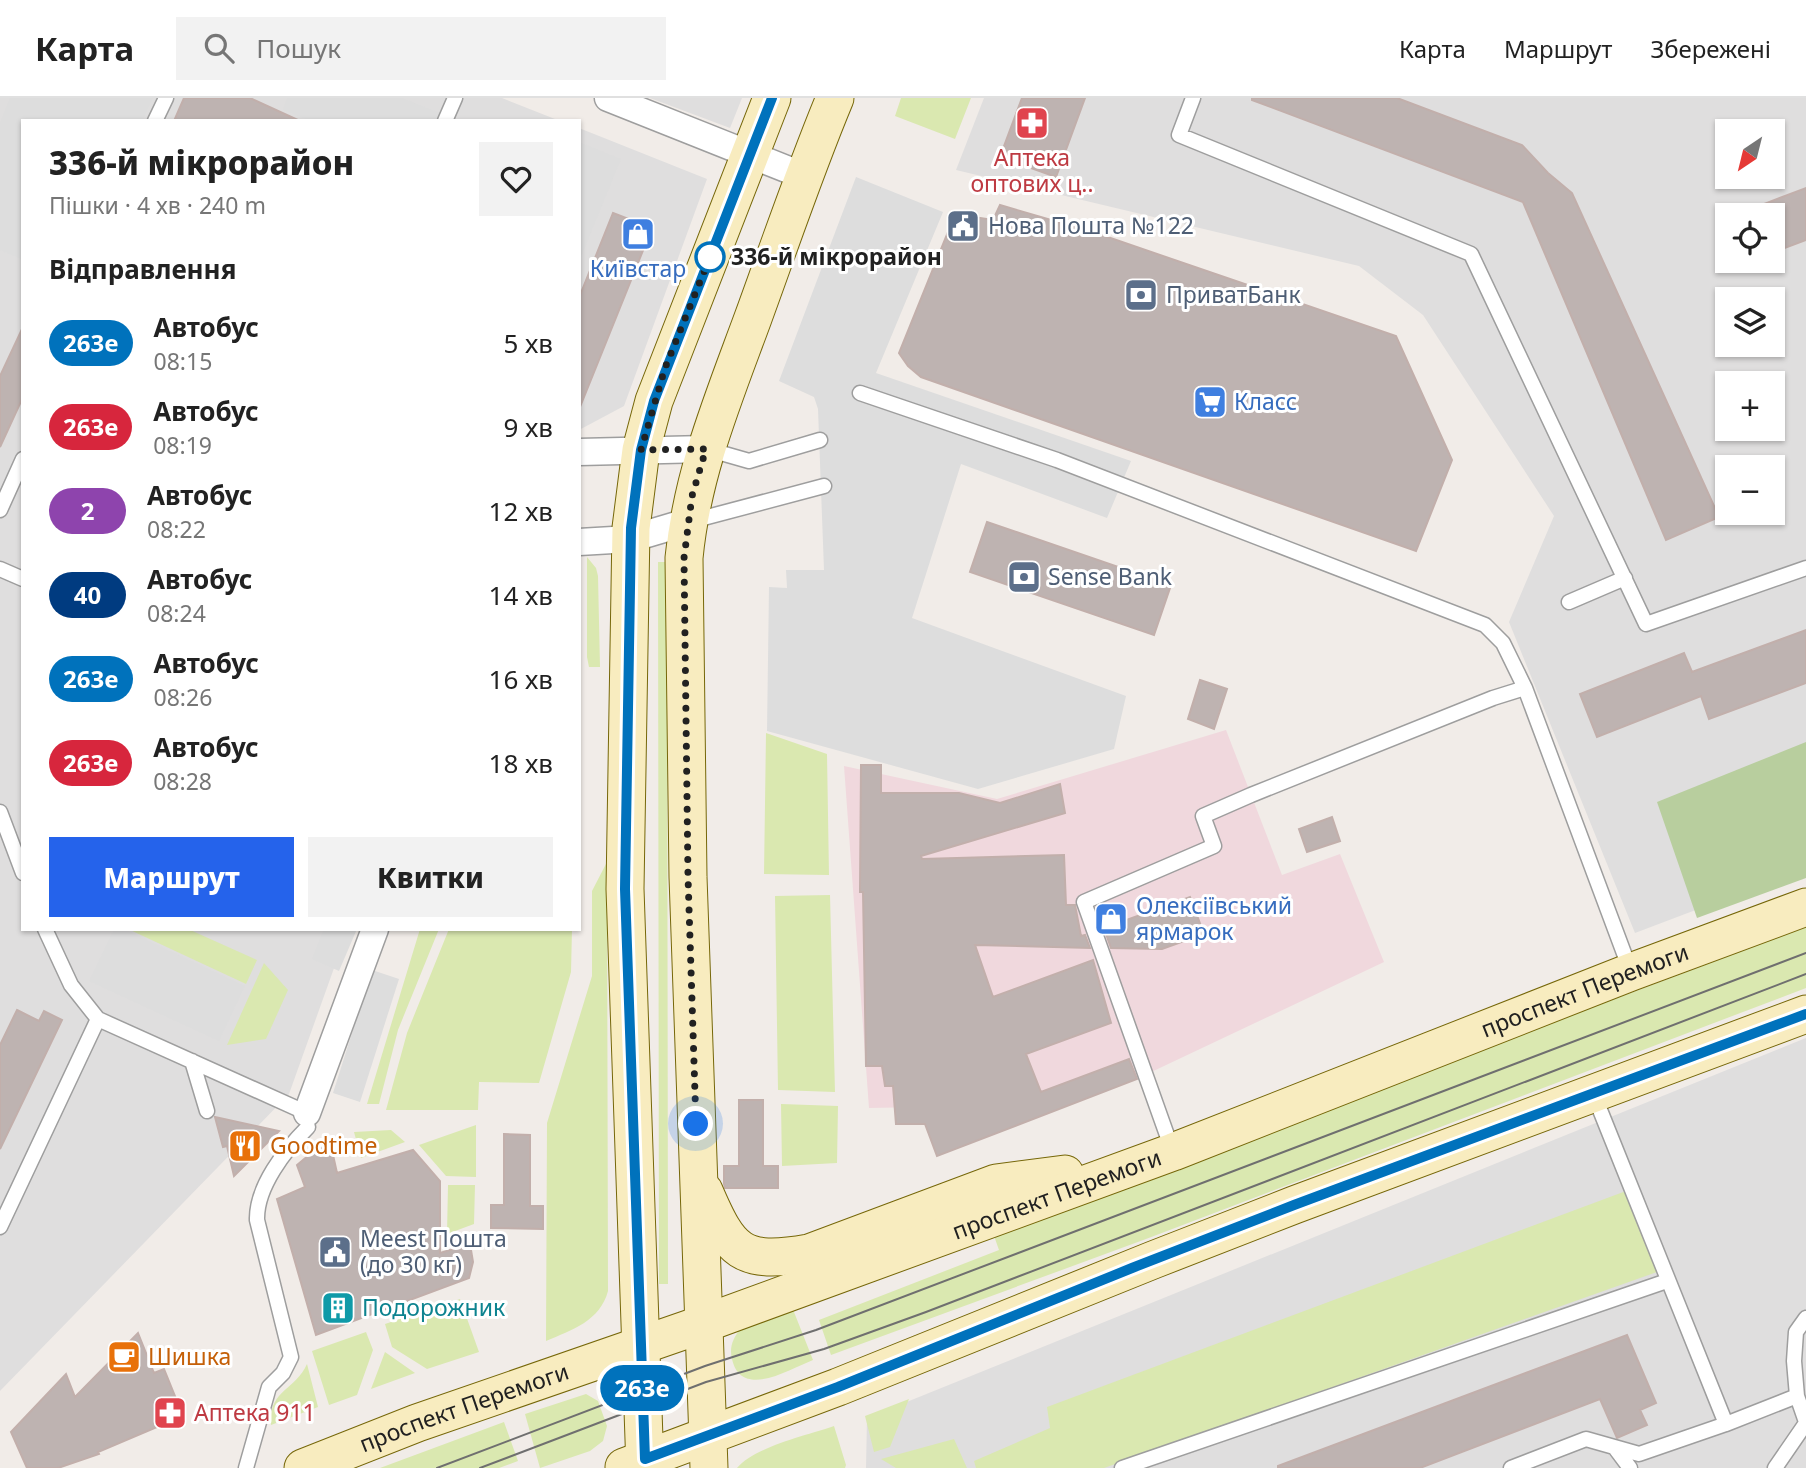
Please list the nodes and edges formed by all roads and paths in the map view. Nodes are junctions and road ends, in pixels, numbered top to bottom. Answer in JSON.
{"nodes":[{"id":1,"x":166,"y":98,"type":"edge"},
{"id":2,"x":455,"y":98,"type":"edge"},
{"id":3,"x":608,"y":98,"type":"edge"},
{"id":4,"x":772,"y":98,"type":"edge"},
{"id":5,"x":835,"y":98,"type":"edge"},
{"id":6,"x":1192,"y":98,"type":"edge"},
{"id":7,"x":156,"y":119,"type":"edge"},
{"id":8,"x":446,"y":119,"type":"edge"},
{"id":9,"x":751,"y":154,"type":"junction"},
{"id":10,"x":804,"y":176,"type":"junction"},
{"id":11,"x":860,"y":393,"type":"dead end"},
{"id":12,"x":820,"y":440,"type":"dead end"},
{"id":13,"x":706,"y":449,"type":"junction"},
{"id":14,"x":641,"y":450,"type":"junction"},
{"id":15,"x":581,"y":452,"type":"edge"},
{"id":16,"x":21,"y":463,"type":"edge"},
{"id":17,"x":824,"y":486,"type":"dead end"},
{"id":18,"x":0,"y":510,"type":"edge"},
{"id":19,"x":687,"y":522,"type":"junction"},
{"id":20,"x":630,"y":538,"type":"junction"},
{"id":21,"x":581,"y":542,"type":"edge"},
{"id":22,"x":1806,"y":568,"type":"edge"},
{"id":23,"x":0,"y":569,"type":"edge"},
{"id":24,"x":21,"y":578,"type":"edge"},
{"id":25,"x":1625,"y":578,"type":"junction"},
{"id":26,"x":1569,"y":602,"type":"dead end"},
{"id":27,"x":1525,"y":688,"type":"junction"},
{"id":28,"x":0,"y":812,"type":"edge"},
{"id":29,"x":7,"y":846,"type":"edge"},
{"id":30,"x":21,"y":870,"type":"edge"},
{"id":31,"x":1806,"y":907,"type":"edge"},
{"id":32,"x":46,"y":931,"type":"edge"},
{"id":33,"x":374,"y":931,"type":"edge"},
{"id":34,"x":1631,"y":972,"type":"junction"},
{"id":35,"x":1806,"y":1014,"type":"edge"},
{"id":36,"x":98,"y":1019,"type":"junction"},
{"id":37,"x":192,"y":1061,"type":"junction"},
{"id":38,"x":1594,"y":1095,"type":"junction"},
{"id":39,"x":206,"y":1111,"type":"dead end"},
{"id":40,"x":307,"y":1113,"type":"junction"},
{"id":41,"x":1172,"y":1152,"type":"junction"},
{"id":42,"x":1129,"y":1166,"type":"junction"},
{"id":43,"x":698,"y":1179,"type":"junction"},
{"id":44,"x":0,"y":1227,"type":"edge"},
{"id":45,"x":1667,"y":1281,"type":"junction"},
{"id":46,"x":1806,"y":1318,"type":"edge"},
{"id":47,"x":703,"y":1324,"type":"junction"},
{"id":48,"x":640,"y":1346,"type":"junction"},
{"id":49,"x":1797,"y":1396,"type":"junction"},
{"id":50,"x":1806,"y":1422,"type":"edge"},
{"id":51,"x":1726,"y":1424,"type":"junction"},
{"id":52,"x":1615,"y":1448,"type":"junction"},
{"id":53,"x":708,"y":1452,"type":"edge"},
{"id":54,"x":637,"y":1465,"type":"edge"},
{"id":55,"x":246,"y":1468,"type":"edge"},
{"id":56,"x":303,"y":1468,"type":"edge"},
{"id":57,"x":1122,"y":1468,"type":"edge"},
{"id":58,"x":1511,"y":1468,"type":"edge"},
{"id":59,"x":1630,"y":1468,"type":"edge"},
{"id":60,"x":1775,"y":1468,"type":"edge"}],
"edges":[{"from":1,"to":7,"type":"lane"},
{"from":2,"to":8,"type":"lane"},
{"from":3,"to":9,"type":"street"},
{"from":4,"to":9,"type":"main road"},
{"from":5,"to":10,"type":"main road"},
{"from":6,"to":25,"type":"lane"},
{"from":9,"to":10,"type":"street"},
{"from":9,"to":14,"type":"main road"},
{"from":10,"to":13,"type":"main road"},
{"from":11,"to":27,"type":"lane"},
{"from":12,"to":13,"type":"lane"},
{"from":13,"to":14,"type":"street"},
{"from":13,"to":19,"type":"main road"},
{"from":14,"to":15,"type":"street"},
{"from":14,"to":20,"type":"main road"},
{"from":16,"to":18,"type":"lane"},
{"from":17,"to":19,"type":"lane"},
{"from":19,"to":20,"type":"street"},
{"from":19,"to":43,"type":"main road"},
{"from":20,"to":21,"type":"street"},
{"from":20,"to":48,"type":"main road"},
{"from":22,"to":25,"type":"lane"},
{"from":23,"to":24,"type":"lane"},
{"from":25,"to":26,"type":"lane"},
{"from":27,"to":34,"type":"lane"},
{"from":27,"to":41,"type":"lane"},
{"from":28,"to":29,"type":"lane"},
{"from":29,"to":30,"type":"lane"},
{"from":31,"to":34,"type":"main road","name":"проспект Перемоги"},
{"from":32,"to":36,"type":"lane"},
{"from":33,"to":40,"type":"street"},
{"from":34,"to":41,"type":"main road","name":"проспект Перемоги"},
{"from":35,"to":38,"type":"main road"},
{"from":36,"to":37,"type":"lane"},
{"from":36,"to":44,"type":"lane"},
{"from":37,"to":39,"type":"lane"},
{"from":37,"to":40,"type":"lane"},
{"from":38,"to":45,"type":"lane"},
{"from":38,"to":53,"type":"main road"},
{"from":40,"to":55,"type":"lane"},
{"from":41,"to":42,"type":"main road","name":"проспект Перемоги"},
{"from":42,"to":43,"type":"main road"},
{"from":42,"to":47,"type":"main road","name":"проспект Перемоги"},
{"from":43,"to":47,"type":"main road"},
{"from":45,"to":51,"type":"lane"},
{"from":45,"to":57,"type":"lane"},
{"from":46,"to":49,"type":"lane"},
{"from":47,"to":48,"type":"main road","name":"проспект Перемоги"},
{"from":47,"to":53,"type":"main road"},
{"from":48,"to":54,"type":"main road"},
{"from":48,"to":56,"type":"main road","name":"проспект Перемоги"},
{"from":49,"to":50,"type":"lane"},
{"from":49,"to":51,"type":"lane"},
{"from":50,"to":60,"type":"lane"},
{"from":51,"to":52,"type":"lane"},
{"from":52,"to":58,"type":"lane"},
{"from":52,"to":59,"type":"lane"},
{"from":53,"to":54,"type":"main road"}]}
